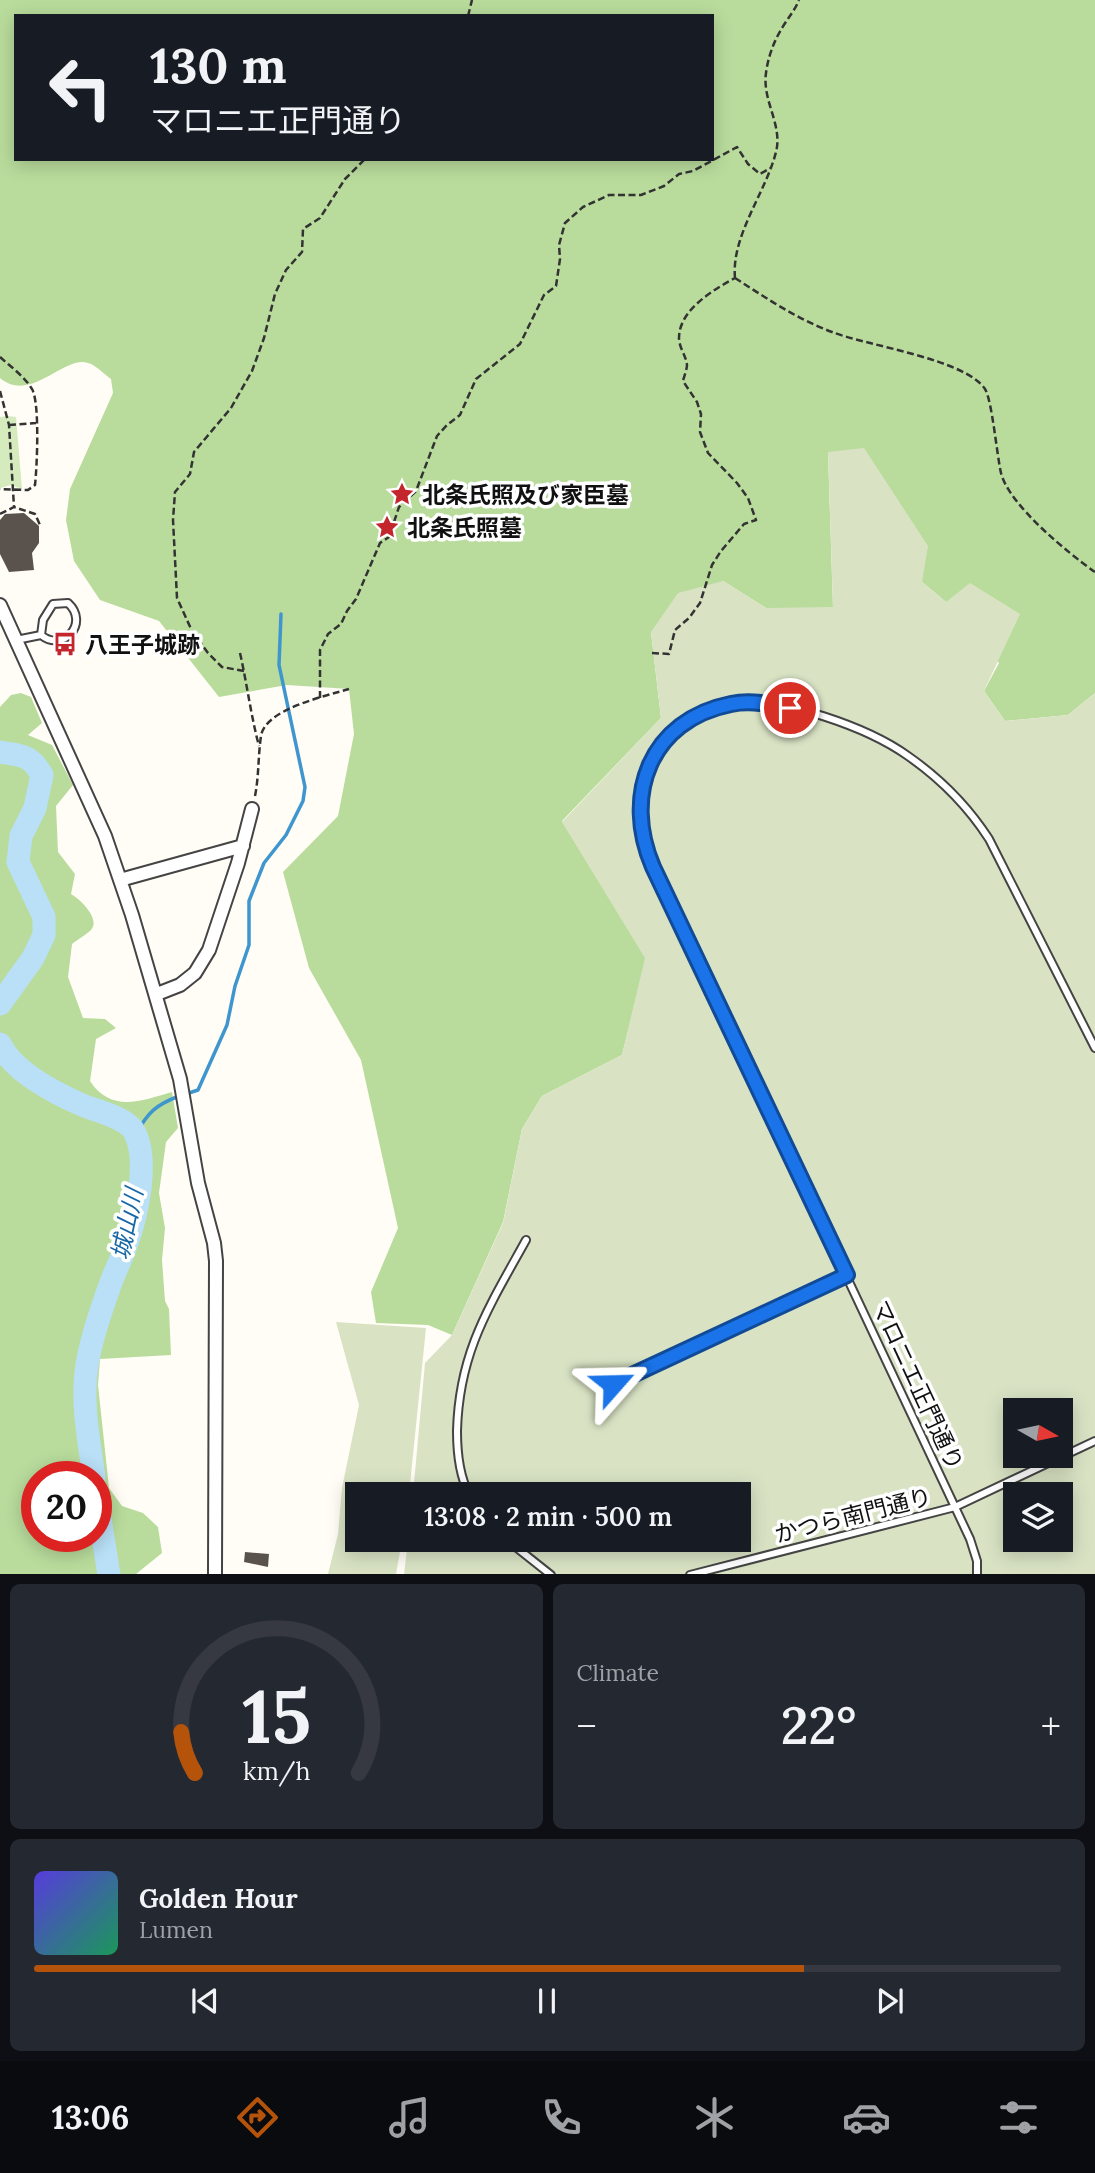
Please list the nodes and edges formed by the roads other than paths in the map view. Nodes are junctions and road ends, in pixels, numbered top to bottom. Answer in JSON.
{"nodes":[{"id":1,"x":0,"y":606,"type":"edge"},
{"id":2,"x":41,"y":635,"type":"junction"},
{"id":3,"x":16,"y":640,"type":"junction"},
{"id":4,"x":252,"y":809,"type":"road end"},
{"id":5,"x":243,"y":846,"type":"junction"},
{"id":6,"x":120,"y":880,"type":"junction"},
{"id":7,"x":157,"y":994,"type":"junction"},
{"id":8,"x":1095,"y":1048,"type":"edge"},
{"id":9,"x":526,"y":1240,"type":"dead end"},
{"id":10,"x":847,"y":1275,"type":"junction"},
{"id":11,"x":613,"y":1384,"type":"dead end"},
{"id":12,"x":1095,"y":1440,"type":"edge"},
{"id":13,"x":464,"y":1482,"type":"edge"},
{"id":14,"x":955,"y":1507,"type":"junction"},
{"id":15,"x":523,"y":1552,"type":"edge"},
{"id":16,"x":215,"y":1574,"type":"edge"},
{"id":17,"x":551,"y":1574,"type":"edge"},
{"id":18,"x":690,"y":1574,"type":"edge"},
{"id":19,"x":977,"y":1574,"type":"edge"}],
"edges":[{"from":1,"to":3,"type":"street"},
{"from":2,"to":2,"type":"lane"},
{"from":2,"to":3,"type":"lane"},
{"from":3,"to":6,"type":"street"},
{"from":4,"to":5,"type":"street"},
{"from":5,"to":6,"type":"street"},
{"from":5,"to":7,"type":"street"},
{"from":6,"to":7,"type":"street"},
{"from":7,"to":16,"type":"street"},
{"from":8,"to":10,"type":"lane","name":"マロニエ正門通り"},
{"from":9,"to":13,"type":"lane"},
{"from":10,"to":11,"type":"lane"},
{"from":10,"to":14,"type":"lane","name":"マロニエ正門通り"},
{"from":12,"to":14,"type":"lane","name":"かつら南門通り"},
{"from":14,"to":18,"type":"lane","name":"かつら南門通り"},
{"from":14,"to":19,"type":"lane","name":"マロニエ正門通り"},
{"from":15,"to":17,"type":"lane"}]}
